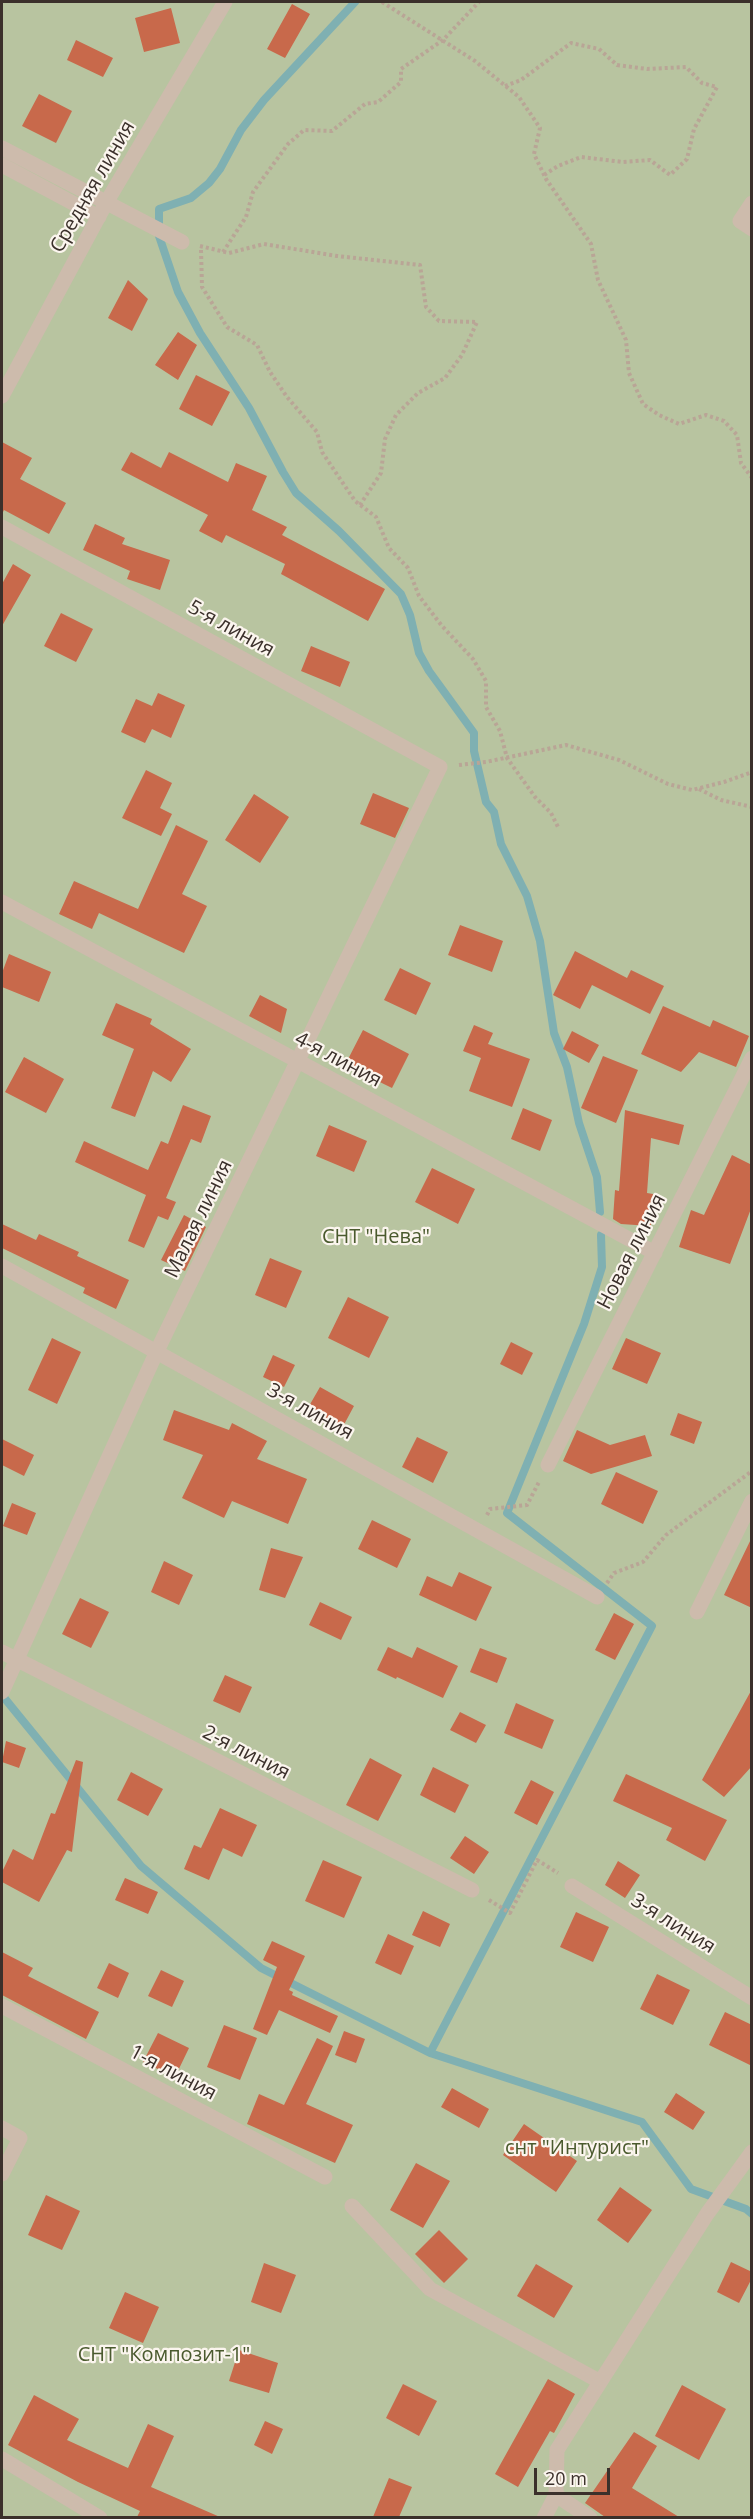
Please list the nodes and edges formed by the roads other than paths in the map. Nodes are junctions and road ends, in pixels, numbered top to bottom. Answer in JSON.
{"nodes":[{"id":1,"x":225,"y":2,"type":"edge"},
{"id":2,"x":2,"y":148,"type":"edge"},
{"id":3,"x":2,"y":165,"type":"edge"},
{"id":4,"x":106,"y":203,"type":"junction"},
{"id":5,"x":752,"y":203,"type":"edge"},
{"id":6,"x":99,"y":217,"type":"junction"},
{"id":7,"x":746,"y":225,"type":"edge"},
{"id":8,"x":177,"y":240,"type":"road end"},
{"id":9,"x":2,"y":396,"type":"edge"},
{"id":10,"x":2,"y":527,"type":"edge"},
{"id":11,"x":440,"y":768,"type":"joint"},
{"id":12,"x":2,"y":902,"type":"edge"},
{"id":13,"x":752,"y":1058,"type":"edge"},
{"id":14,"x":299,"y":1063,"type":"junction"},
{"id":15,"x":656,"y":1253,"type":"junction"},
{"id":16,"x":2,"y":1266,"type":"edge"},
{"id":17,"x":157,"y":1351,"type":"junction"},
{"id":18,"x":548,"y":1465,"type":"road end"},
{"id":19,"x":752,"y":1501,"type":"edge"},
{"id":20,"x":597,"y":1597,"type":"dead end"},
{"id":21,"x":697,"y":1612,"type":"dead end"},
{"id":22,"x":2,"y":1652,"type":"edge"},
{"id":23,"x":17,"y":1661,"type":"junction"},
{"id":24,"x":5,"y":1684,"type":"edge"},
{"id":25,"x":572,"y":1886,"type":"road end"},
{"id":26,"x":472,"y":1890,"type":"road end"},
{"id":27,"x":752,"y":1998,"type":"edge"},
{"id":28,"x":2,"y":2006,"type":"edge"},
{"id":29,"x":2,"y":2128,"type":"edge"},
{"id":30,"x":752,"y":2152,"type":"edge"},
{"id":31,"x":2,"y":2174,"type":"edge"},
{"id":32,"x":325,"y":2177,"type":"dead end"},
{"id":33,"x":352,"y":2206,"type":"dead end"},
{"id":34,"x":599,"y":2381,"type":"junction"},
{"id":35,"x":2,"y":2459,"type":"edge"},
{"id":36,"x":556,"y":2495,"type":"junction"},
{"id":37,"x":100,"y":2517,"type":"edge"},
{"id":38,"x":544,"y":2517,"type":"edge"},
{"id":39,"x":590,"y":2517,"type":"edge"}],
"edges":[{"from":1,"to":4,"type":"street","name":"Средняя линия"},
{"from":2,"to":4,"type":"street"},
{"from":3,"to":6,"type":"street"},
{"from":4,"to":6,"type":"street","name":"Средняя линия"},
{"from":4,"to":8,"type":"street"},
{"from":5,"to":7,"type":"street"},
{"from":6,"to":9,"type":"street","name":"Средняя линия"},
{"from":10,"to":11,"type":"street","name":"5-я линия"},
{"from":11,"to":14,"type":"street","name":"Малая линия"},
{"from":12,"to":14,"type":"street","name":"4-я линия"},
{"from":13,"to":15,"type":"street","name":"Новая линия"},
{"from":14,"to":15,"type":"street","name":"4-я линия"},
{"from":14,"to":17,"type":"street","name":"Малая линия"},
{"from":15,"to":18,"type":"street","name":"Новая линия"},
{"from":16,"to":17,"type":"street","name":"3-я линия"},
{"from":17,"to":20,"type":"street","name":"3-я линия"},
{"from":17,"to":23,"type":"street","name":"Малая линия"},
{"from":19,"to":21,"type":"street"},
{"from":22,"to":23,"type":"street","name":"2-я линия"},
{"from":23,"to":24,"type":"street","name":"Малая линия"},
{"from":23,"to":26,"type":"street","name":"2-я линия"},
{"from":25,"to":27,"type":"street","name":"3-я линия"},
{"from":28,"to":32,"type":"street","name":"1-я линия"},
{"from":29,"to":31,"type":"street"},
{"from":30,"to":34,"type":"street"},
{"from":33,"to":34,"type":"street"},
{"from":34,"to":36,"type":"street"},
{"from":35,"to":37,"type":"street"},
{"from":36,"to":38,"type":"street"},
{"from":36,"to":39,"type":"street"}]}
